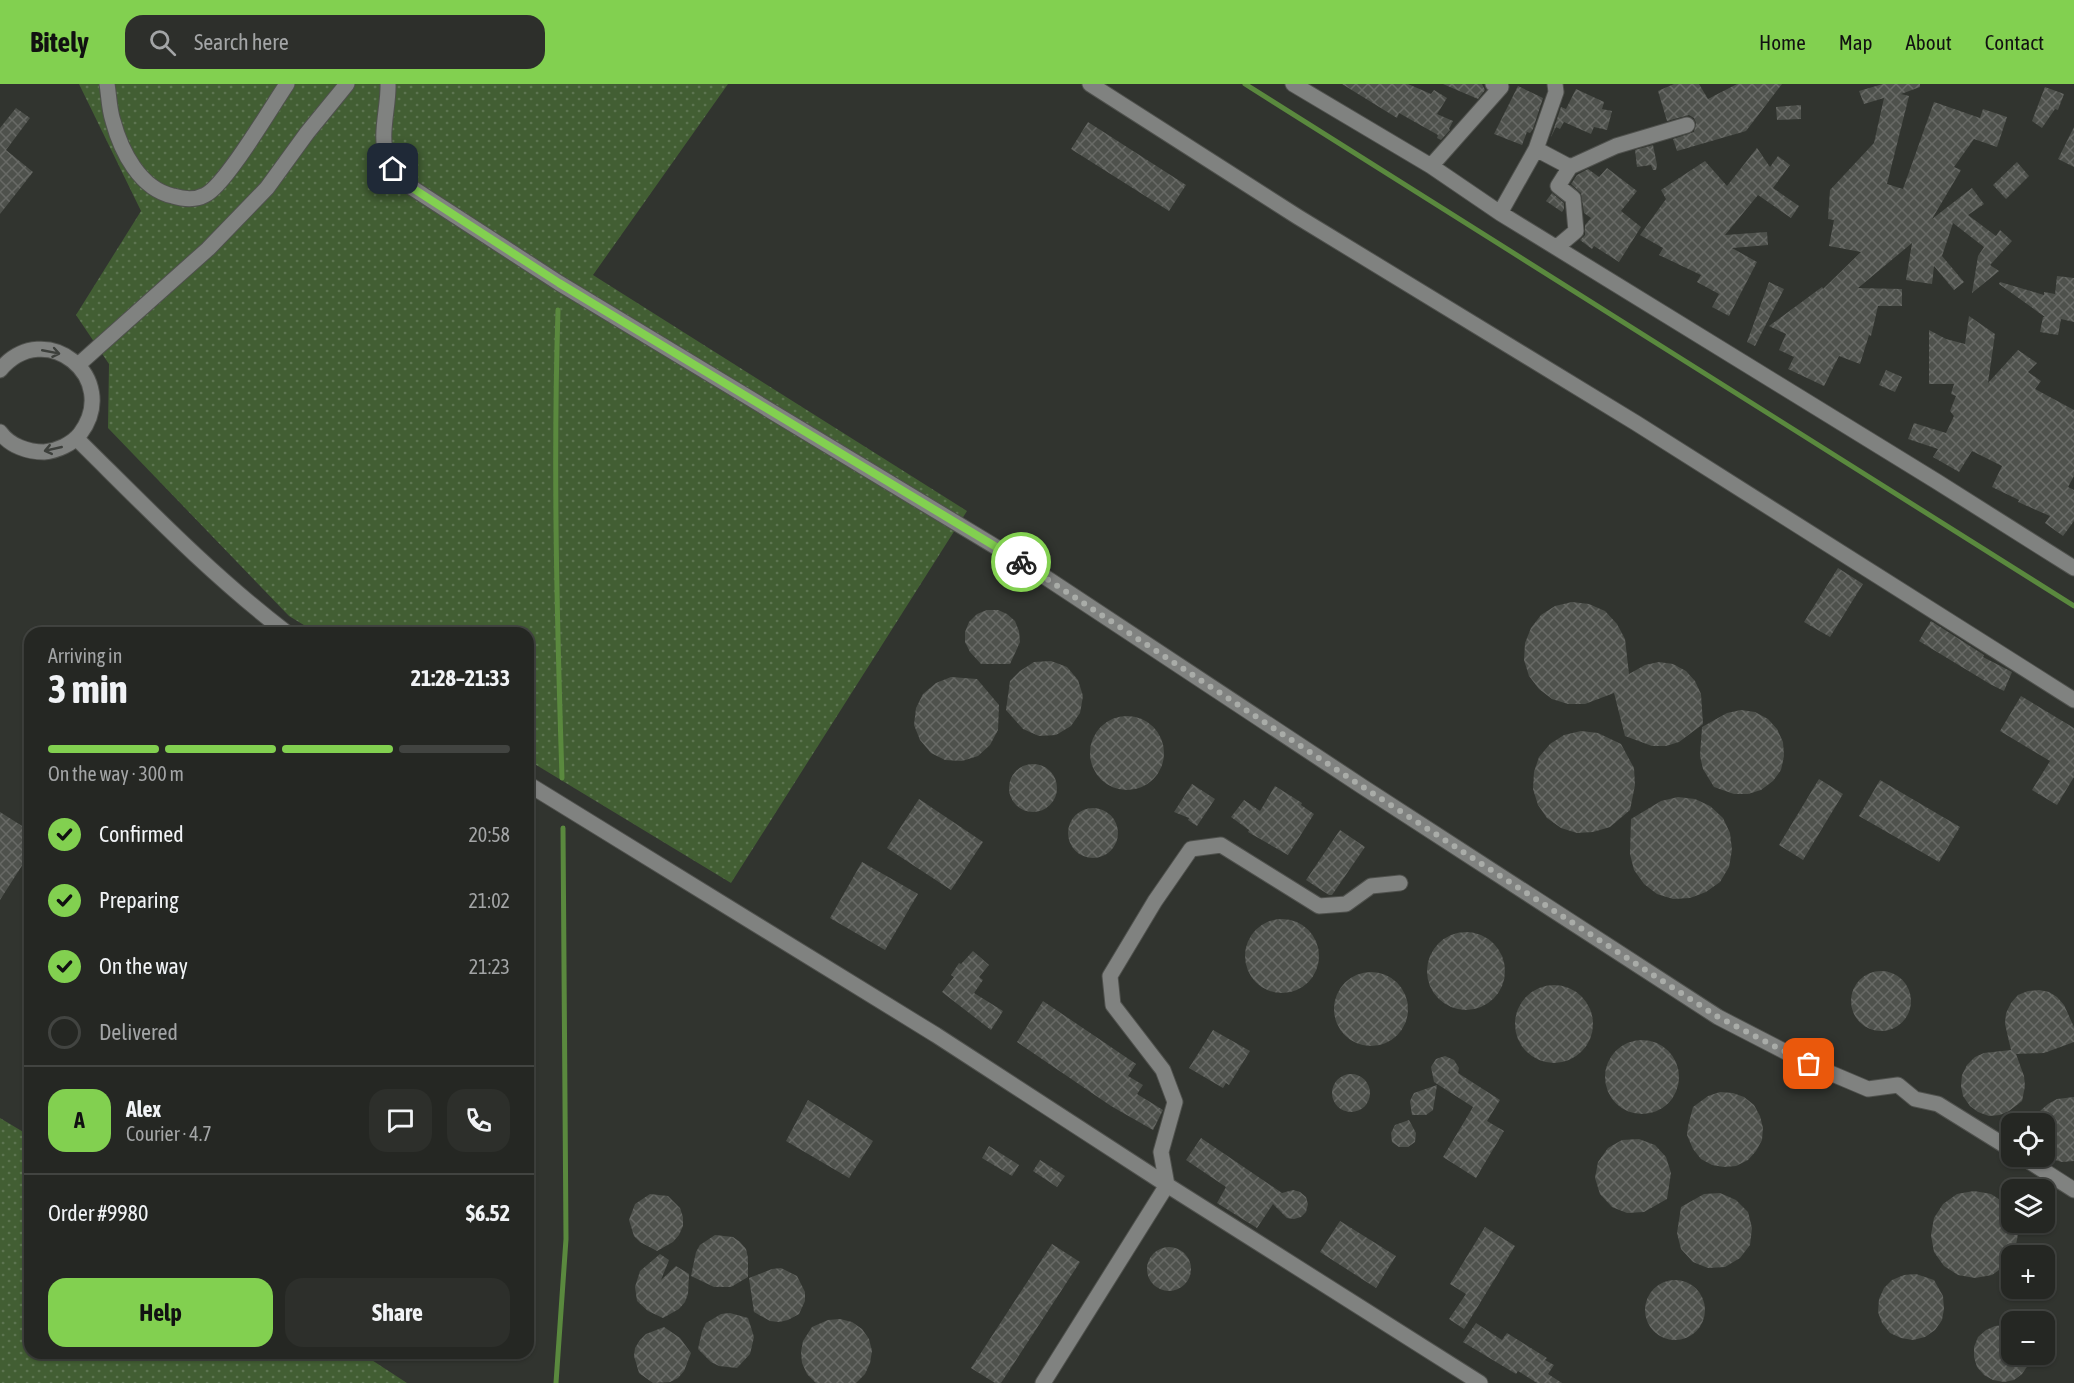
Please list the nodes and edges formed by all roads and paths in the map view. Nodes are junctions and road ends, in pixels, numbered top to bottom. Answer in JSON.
{"nodes":[{"id":1,"x":107,"y":84,"type":"edge"},
{"id":2,"x":287,"y":84,"type":"edge"},
{"id":3,"x":347,"y":84,"type":"edge"},
{"id":4,"x":388,"y":84,"type":"edge"},
{"id":5,"x":1090,"y":84,"type":"edge"},
{"id":6,"x":1293,"y":84,"type":"edge"},
{"id":7,"x":1493,"y":84,"type":"edge"},
{"id":8,"x":1555,"y":84,"type":"edge"},
{"id":9,"x":1687,"y":124,"type":"dead end"},
{"id":10,"x":1536,"y":149,"type":"junction"},
{"id":11,"x":1431,"y":166,"type":"junction"},
{"id":12,"x":1570,"y":167,"type":"junction"},
{"id":13,"x":1500,"y":213,"type":"junction"},
{"id":14,"x":1557,"y":247,"type":"junction"},
{"id":15,"x":5,"y":355,"type":"edge"},
{"id":16,"x":78,"y":365,"type":"junction"},
{"id":17,"x":0,"y":370,"type":"edge"},
{"id":18,"x":1,"y":436,"type":"edge"},
{"id":19,"x":76,"y":438,"type":"junction"},
{"id":20,"x":2074,"y":568,"type":"edge"},
{"id":21,"x":279,"y":627,"type":"edge"},
{"id":22,"x":2074,"y":699,"type":"edge"},
{"id":23,"x":534,"y":788,"type":"edge"},
{"id":24,"x":1400,"y":883,"type":"dead end"},
{"id":25,"x":2001,"y":1143,"type":"edge"},
{"id":26,"x":2038,"y":1167,"type":"edge"},
{"id":27,"x":1167,"y":1185,"type":"junction"},
{"id":28,"x":2074,"y":1190,"type":"edge"},
{"id":29,"x":1043,"y":1383,"type":"edge"},
{"id":30,"x":1480,"y":1383,"type":"edge"}],
"edges":[{"from":1,"to":2,"type":"street"},
{"from":3,"to":16,"type":"street"},
{"from":4,"to":25,"type":"street"},
{"from":5,"to":22,"type":"street"},
{"from":6,"to":11,"type":"street"},
{"from":7,"to":11,"type":"street"},
{"from":8,"to":10,"type":"street"},
{"from":9,"to":12,"type":"street"},
{"from":10,"to":12,"type":"street"},
{"from":10,"to":13,"type":"street"},
{"from":11,"to":13,"type":"street"},
{"from":12,"to":14,"type":"street"},
{"from":13,"to":14,"type":"street"},
{"from":14,"to":20,"type":"street"},
{"from":15,"to":16,"type":"street","one_way":true},
{"from":15,"to":17,"type":"street"},
{"from":16,"to":19,"type":"street"},
{"from":19,"to":18,"type":"street","one_way":true},
{"from":19,"to":21,"type":"street"},
{"from":23,"to":27,"type":"street"},
{"from":24,"to":27,"type":"street"},
{"from":26,"to":28,"type":"street"},
{"from":27,"to":29,"type":"street"},
{"from":27,"to":30,"type":"street"}]}
